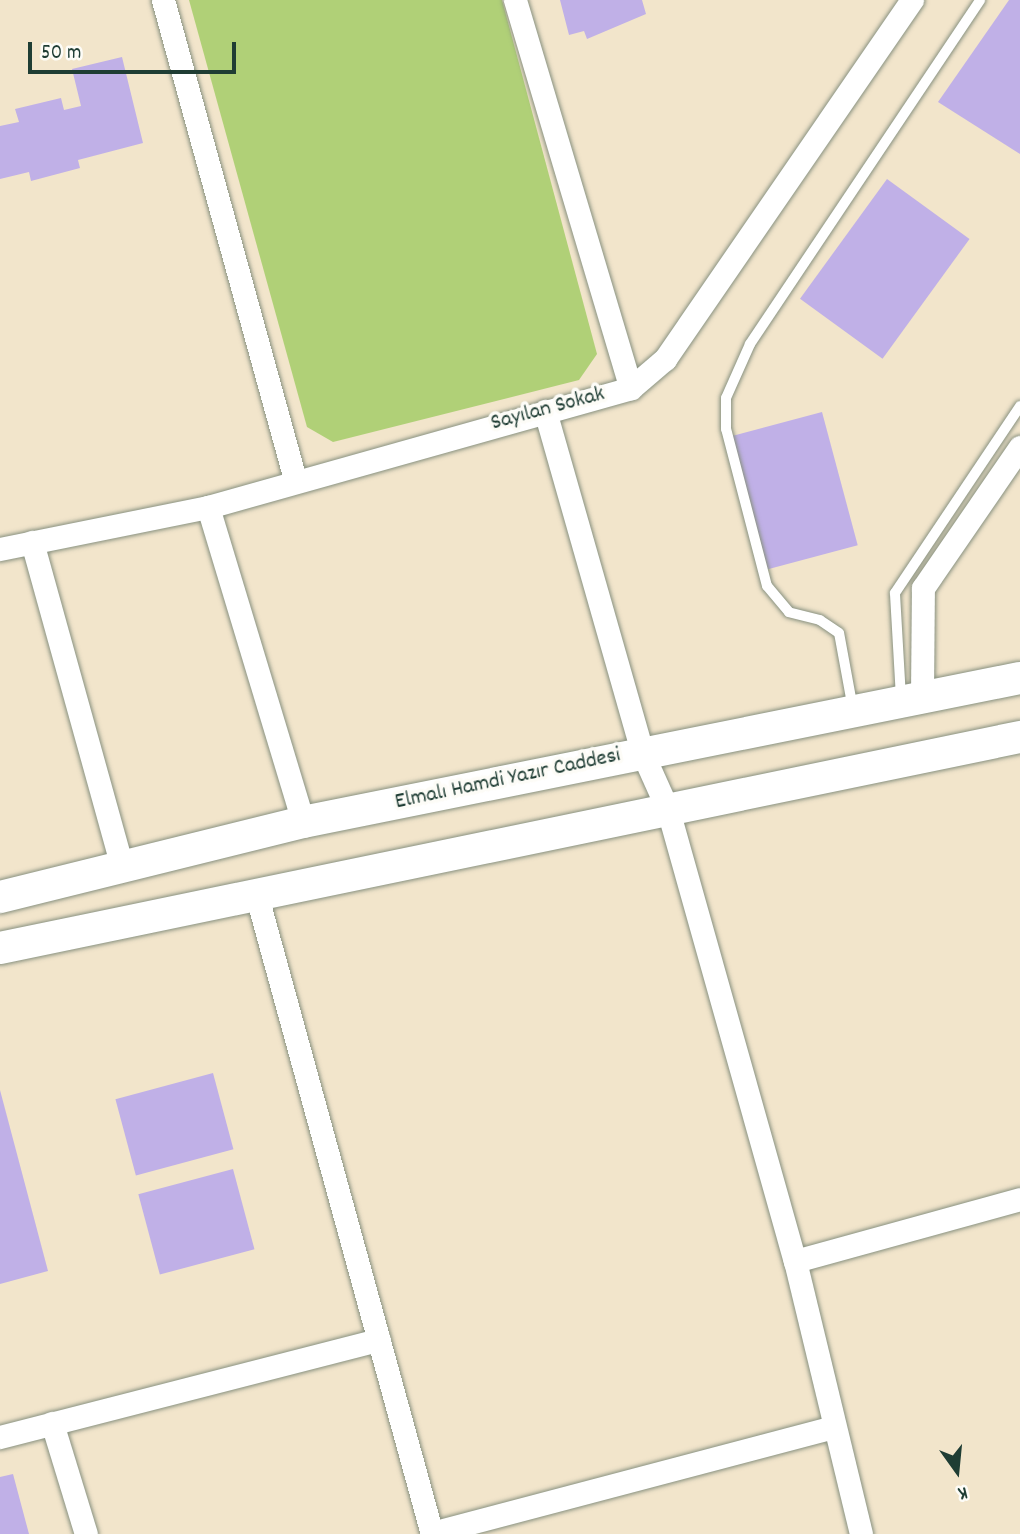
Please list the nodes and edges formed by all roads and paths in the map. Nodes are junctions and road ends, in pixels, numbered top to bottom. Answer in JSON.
{"nodes":[{"id":1,"x":163,"y":0,"type":"edge"},
{"id":2,"x":514,"y":0,"type":"edge"},
{"id":3,"x":912,"y":0,"type":"edge"},
{"id":4,"x":981,"y":0,"type":"edge"},
{"id":5,"x":631,"y":388,"type":"junction"},
{"id":6,"x":1020,"y":407,"type":"edge"},
{"id":7,"x":545,"y":411,"type":"junction"},
{"id":8,"x":1020,"y":447,"type":"edge"},
{"id":9,"x":295,"y":479,"type":"junction"},
{"id":10,"x":208,"y":507,"type":"junction"},
{"id":11,"x":32,"y":542,"type":"junction"},
{"id":12,"x":0,"y":549,"type":"edge"},
{"id":13,"x":1020,"y":678,"type":"edge"},
{"id":14,"x":912,"y":697,"type":"junction"},
{"id":15,"x":853,"y":709,"type":"junction"},
{"id":16,"x":1020,"y":737,"type":"edge"},
{"id":17,"x":642,"y":752,"type":"junction"},
{"id":18,"x":668,"y":810,"type":"junction"},
{"id":19,"x":303,"y":822,"type":"junction"},
{"id":20,"x":121,"y":867,"type":"junction"},
{"id":21,"x":256,"y":893,"type":"junction"},
{"id":22,"x":0,"y":897,"type":"edge"},
{"id":23,"x":0,"y":948,"type":"edge"},
{"id":24,"x":1020,"y":1199,"type":"edge"},
{"id":25,"x":795,"y":1261,"type":"junction"},
{"id":26,"x":379,"y":1340,"type":"junction"},
{"id":27,"x":52,"y":1423,"type":"junction"},
{"id":28,"x":833,"y":1427,"type":"junction"},
{"id":29,"x":0,"y":1437,"type":"edge"},
{"id":30,"x":86,"y":1534,"type":"edge"},
{"id":31,"x":432,"y":1534,"type":"edge"},
{"id":32,"x":861,"y":1534,"type":"edge"}],
"edges":[{"from":1,"to":9,"type":"street"},
{"from":2,"to":5,"type":"street"},
{"from":3,"to":5,"type":"street","name":"Sayılan Sokak"},
{"from":4,"to":15,"type":"lane"},
{"from":5,"to":7,"type":"street","name":"Sayılan Sokak"},
{"from":6,"to":14,"type":"lane"},
{"from":7,"to":9,"type":"street","name":"Sayılan Sokak"},
{"from":7,"to":17,"type":"street"},
{"from":8,"to":14,"type":"street"},
{"from":9,"to":10,"type":"street","name":"Sayılan Sokak"},
{"from":10,"to":11,"type":"street","name":"Sayılan Sokak"},
{"from":10,"to":19,"type":"street"},
{"from":11,"to":12,"type":"street","name":"Sayılan Sokak"},
{"from":11,"to":20,"type":"street"},
{"from":13,"to":14,"type":"main road","name":"Elmalı Hamdi Yazır Caddesi"},
{"from":14,"to":15,"type":"main road","name":"Elmalı Hamdi Yazır Caddesi"},
{"from":15,"to":17,"type":"main road","name":"Elmalı Hamdi Yazır Caddesi"},
{"from":16,"to":18,"type":"main road"},
{"from":17,"to":18,"type":"street"},
{"from":17,"to":19,"type":"main road","name":"Elmalı Hamdi Yazır Caddesi"},
{"from":18,"to":21,"type":"main road"},
{"from":18,"to":25,"type":"street"},
{"from":19,"to":20,"type":"main road","name":"Elmalı Hamdi Yazır Caddesi"},
{"from":20,"to":22,"type":"main road","name":"Elmalı Hamdi Yazır Caddesi"},
{"from":21,"to":23,"type":"main road"},
{"from":21,"to":26,"type":"street"},
{"from":24,"to":25,"type":"street"},
{"from":25,"to":28,"type":"street"},
{"from":26,"to":27,"type":"street"},
{"from":26,"to":31,"type":"street"},
{"from":27,"to":29,"type":"street"},
{"from":27,"to":30,"type":"street"},
{"from":28,"to":31,"type":"street"},
{"from":28,"to":32,"type":"street"}]}
